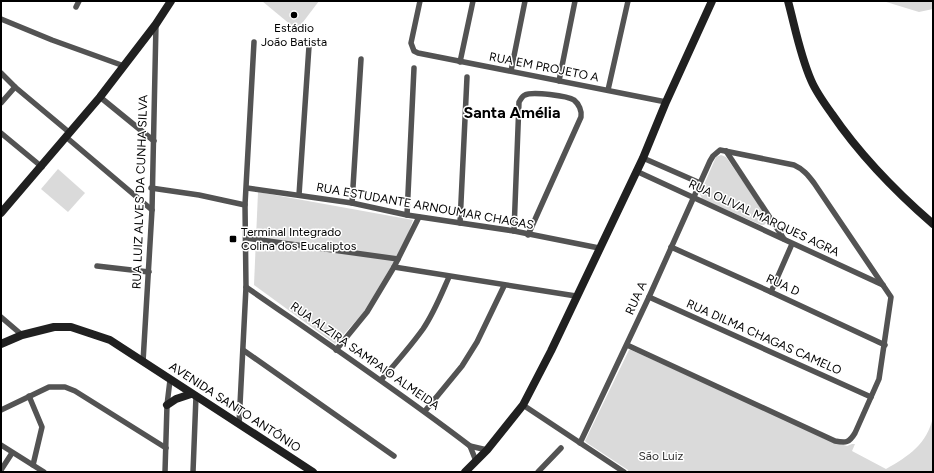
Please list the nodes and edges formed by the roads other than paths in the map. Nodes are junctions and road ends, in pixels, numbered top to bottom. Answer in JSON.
{"nodes":[{"id":1,"x":79,"y":1,"type":"edge"},
{"id":2,"x":171,"y":1,"type":"edge"},
{"id":3,"x":420,"y":1,"type":"edge"},
{"id":4,"x":473,"y":1,"type":"edge"},
{"id":5,"x":525,"y":1,"type":"edge"},
{"id":6,"x":575,"y":1,"type":"edge"},
{"id":7,"x":628,"y":1,"type":"edge"},
{"id":8,"x":712,"y":1,"type":"edge"},
{"id":9,"x":788,"y":1,"type":"edge"},
{"id":10,"x":76,"y":7,"type":"dead end"},
{"id":11,"x":1,"y":19,"type":"edge"},
{"id":12,"x":156,"y":24,"type":"junction"},
{"id":13,"x":254,"y":42,"type":"dead end"},
{"id":14,"x":309,"y":46,"type":"dead end"},
{"id":15,"x":361,"y":59,"type":"dead end"},
{"id":16,"x":460,"y":62,"type":"junction"},
{"id":17,"x":124,"y":66,"type":"junction"},
{"id":18,"x":414,"y":68,"type":"dead end"},
{"id":19,"x":511,"y":71,"type":"junction"},
{"id":20,"x":1,"y":73,"type":"edge"},
{"id":21,"x":467,"y":76,"type":"dead end"},
{"id":22,"x":560,"y":81,"type":"junction"},
{"id":23,"x":15,"y":87,"type":"junction"},
{"id":24,"x":608,"y":90,"type":"junction"},
{"id":25,"x":100,"y":97,"type":"junction"},
{"id":26,"x":666,"y":102,"type":"junction"},
{"id":27,"x":1,"y":103,"type":"edge"},
{"id":28,"x":1,"y":133,"type":"edge"},
{"id":29,"x":68,"y":135,"type":"junction"},
{"id":30,"x":154,"y":141,"type":"junction"},
{"id":31,"x":726,"y":151,"type":"junction"},
{"id":32,"x":643,"y":158,"type":"junction"},
{"id":33,"x":42,"y":167,"type":"junction"},
{"id":34,"x":636,"y":171,"type":"junction"},
{"id":35,"x":700,"y":183,"type":"junction"},
{"id":36,"x":151,"y":188,"type":"junction"},
{"id":37,"x":247,"y":188,"type":"junction"},
{"id":38,"x":299,"y":195,"type":"junction"},
{"id":39,"x":694,"y":197,"type":"junction"},
{"id":40,"x":352,"y":203,"type":"junction"},
{"id":41,"x":245,"y":205,"type":"junction"},
{"id":42,"x":152,"y":210,"type":"junction"},
{"id":43,"x":1,"y":213,"type":"edge"},
{"id":44,"x":407,"y":215,"type":"junction"},
{"id":45,"x":419,"y":217,"type":"junction"},
{"id":46,"x":460,"y":223,"type":"junction"},
{"id":47,"x":933,"y":224,"type":"edge"},
{"id":48,"x":514,"y":232,"type":"junction"},
{"id":49,"x":528,"y":235,"type":"junction"},
{"id":50,"x":246,"y":238,"type":"junction"},
{"id":51,"x":785,"y":240,"type":"junction"},
{"id":52,"x":792,"y":244,"type":"junction"},
{"id":53,"x":671,"y":247,"type":"junction"},
{"id":54,"x":599,"y":248,"type":"junction"},
{"id":55,"x":398,"y":259,"type":"junction"},
{"id":56,"x":97,"y":266,"type":"dead end"},
{"id":57,"x":394,"y":267,"type":"junction"},
{"id":58,"x":149,"y":272,"type":"junction"},
{"id":59,"x":449,"y":277,"type":"junction"},
{"id":60,"x":883,"y":285,"type":"junction"},
{"id":61,"x":504,"y":286,"type":"junction"},
{"id":62,"x":246,"y":287,"type":"junction"},
{"id":63,"x":771,"y":292,"type":"junction"},
{"id":64,"x":576,"y":296,"type":"junction"},
{"id":65,"x":649,"y":297,"type":"junction"},
{"id":66,"x":1,"y":317,"type":"edge"},
{"id":67,"x":22,"y":335,"type":"junction"},
{"id":68,"x":1,"y":344,"type":"edge"},
{"id":69,"x":885,"y":345,"type":"junction"},
{"id":70,"x":627,"y":346,"type":"junction"},
{"id":71,"x":243,"y":350,"type":"junction"},
{"id":72,"x":336,"y":350,"type":"junction"},
{"id":73,"x":144,"y":362,"type":"junction"},
{"id":74,"x":170,"y":380,"type":"junction"},
{"id":75,"x":381,"y":380,"type":"junction"},
{"id":76,"x":193,"y":395,"type":"junction"},
{"id":77,"x":29,"y":396,"type":"junction"},
{"id":78,"x":871,"y":397,"type":"junction"},
{"id":79,"x":167,"y":405,"type":"junction"},
{"id":80,"x":523,"y":405,"type":"junction"},
{"id":81,"x":1,"y":410,"type":"edge"},
{"id":82,"x":425,"y":411,"type":"junction"},
{"id":83,"x":238,"y":424,"type":"junction"},
{"id":84,"x":580,"y":443,"type":"junction"},
{"id":85,"x":1,"y":446,"type":"edge"},
{"id":86,"x":470,"y":446,"type":"junction"},
{"id":87,"x":166,"y":448,"type":"junction"},
{"id":88,"x":561,"y":448,"type":"dead end"},
{"id":89,"x":487,"y":450,"type":"junction"},
{"id":90,"x":12,"y":453,"type":"junction"},
{"id":91,"x":394,"y":456,"type":"dead end"},
{"id":92,"x":476,"y":461,"type":"junction"},
{"id":93,"x":33,"y":465,"type":"junction"},
{"id":94,"x":1,"y":470,"type":"edge"},
{"id":95,"x":193,"y":470,"type":"edge"},
{"id":96,"x":44,"y":472,"type":"edge"},
{"id":97,"x":165,"y":472,"type":"edge"},
{"id":98,"x":200,"y":472,"type":"edge"},
{"id":99,"x":313,"y":472,"type":"edge"},
{"id":100,"x":465,"y":472,"type":"edge"},
{"id":101,"x":538,"y":472,"type":"edge"},
{"id":102,"x":624,"y":472,"type":"edge"}],
"edges":[{"from":1,"to":10,"type":"street"},
{"from":2,"to":12,"type":"street"},
{"from":3,"to":16,"type":"street","name":"RUA EM PROJETO A"},
{"from":4,"to":16,"type":"street"},
{"from":5,"to":19,"type":"street"},
{"from":6,"to":22,"type":"street"},
{"from":7,"to":24,"type":"street"},
{"from":8,"to":26,"type":"street"},
{"from":9,"to":47,"type":"street"},
{"from":11,"to":17,"type":"street"},
{"from":12,"to":17,"type":"street"},
{"from":12,"to":30,"type":"street","name":"RUA LUIZ ALVES DA CUNHA SILVA"},
{"from":13,"to":37,"type":"street"},
{"from":14,"to":38,"type":"street"},
{"from":15,"to":40,"type":"street"},
{"from":16,"to":19,"type":"street","name":"RUA EM PROJETO A"},
{"from":17,"to":25,"type":"street"},
{"from":18,"to":44,"type":"street"},
{"from":19,"to":22,"type":"street","name":"RUA EM PROJETO A"},
{"from":20,"to":23,"type":"street"},
{"from":21,"to":46,"type":"street"},
{"from":22,"to":24,"type":"street","name":"RUA EM PROJETO A"},
{"from":23,"to":27,"type":"street"},
{"from":23,"to":29,"type":"street"},
{"from":24,"to":26,"type":"street","name":"RUA EM PROJETO A"},
{"from":25,"to":29,"type":"street"},
{"from":25,"to":30,"type":"street"},
{"from":26,"to":32,"type":"street"},
{"from":28,"to":33,"type":"street"},
{"from":29,"to":33,"type":"street"},
{"from":29,"to":42,"type":"street"},
{"from":30,"to":36,"type":"street","name":"RUA LUIZ ALVES DA CUNHA SILVA"},
{"from":31,"to":35,"type":"street","name":"RUA A"},
{"from":31,"to":51,"type":"street"},
{"from":31,"to":60,"type":"street"},
{"from":32,"to":34,"type":"street"},
{"from":32,"to":35,"type":"street","name":"RUA OLIVAL MARQUES AGRA"},
{"from":33,"to":43,"type":"street"},
{"from":34,"to":39,"type":"street","name":"RUA OLIVAL MARQUES AGRA"},
{"from":34,"to":54,"type":"street"},
{"from":35,"to":39,"type":"street","name":"RUA A"},
{"from":36,"to":41,"type":"street"},
{"from":36,"to":42,"type":"street","name":"RUA LUIZ ALVES DA CUNHA SILVA"},
{"from":37,"to":38,"type":"street","name":"RUA ESTUDANTE ARNOUMAR CHAGAS"},
{"from":37,"to":41,"type":"street"},
{"from":38,"to":40,"type":"street","name":"RUA ESTUDANTE ARNOUMAR CHAGAS"},
{"from":39,"to":51,"type":"street","name":"RUA OLIVAL MARQUES AGRA"},
{"from":39,"to":53,"type":"street","name":"RUA A"},
{"from":40,"to":44,"type":"street","name":"RUA ESTUDANTE ARNOUMAR CHAGAS"},
{"from":41,"to":50,"type":"street"},
{"from":42,"to":58,"type":"street","name":"RUA LUIZ ALVES DA CUNHA SILVA"},
{"from":44,"to":45,"type":"street","name":"RUA ESTUDANTE ARNOUMAR CHAGAS"},
{"from":45,"to":46,"type":"street","name":"RUA ESTUDANTE ARNOUMAR CHAGAS"},
{"from":45,"to":55,"type":"street"},
{"from":46,"to":48,"type":"street","name":"RUA ESTUDANTE ARNOUMAR CHAGAS"},
{"from":48,"to":49,"type":"street","name":"RUA ESTUDANTE ARNOUMAR CHAGAS"},
{"from":48,"to":49,"type":"street"},
{"from":49,"to":54,"type":"street","name":"RUA ESTUDANTE ARNOUMAR CHAGAS"},
{"from":50,"to":55,"type":"street"},
{"from":50,"to":62,"type":"street"},
{"from":51,"to":52,"type":"street","name":"RUA OLIVAL MARQUES AGRA"},
{"from":52,"to":60,"type":"street","name":"RUA OLIVAL MARQUES AGRA"},
{"from":52,"to":63,"type":"street"},
{"from":53,"to":63,"type":"street","name":"RUA D"},
{"from":53,"to":65,"type":"street","name":"RUA A"},
{"from":54,"to":64,"type":"street"},
{"from":55,"to":57,"type":"street"},
{"from":56,"to":58,"type":"street"},
{"from":57,"to":59,"type":"street"},
{"from":57,"to":72,"type":"street"},
{"from":58,"to":73,"type":"street","name":"RUA LUIZ ALVES DA CUNHA SILVA"},
{"from":59,"to":61,"type":"street"},
{"from":59,"to":75,"type":"street"},
{"from":60,"to":69,"type":"street"},
{"from":61,"to":64,"type":"street"},
{"from":61,"to":82,"type":"street"},
{"from":62,"to":71,"type":"street"},
{"from":62,"to":72,"type":"street","name":"RUA ALZIRA SAMPAIO ALMEIDA"},
{"from":63,"to":69,"type":"street","name":"RUA D"},
{"from":64,"to":80,"type":"street"},
{"from":65,"to":70,"type":"street","name":"RUA A"},
{"from":65,"to":78,"type":"street","name":"RUA DILMA CHAGAS CAMELO"},
{"from":66,"to":67,"type":"street"},
{"from":67,"to":68,"type":"street","name":"AVENIDA SANTO ANTÔNIO"},
{"from":67,"to":73,"type":"street","name":"AVENIDA SANTO ANTÔNIO"},
{"from":69,"to":78,"type":"street"},
{"from":70,"to":78,"type":"street"},
{"from":70,"to":84,"type":"street","name":"RUA A"},
{"from":71,"to":83,"type":"street"},
{"from":71,"to":91,"type":"street"},
{"from":72,"to":75,"type":"street","name":"RUA ALZIRA SAMPAIO ALMEIDA"},
{"from":73,"to":74,"type":"street","name":"AVENIDA SANTO ANTÔNIO"},
{"from":74,"to":76,"type":"street","name":"AVENIDA SANTO ANTÔNIO"},
{"from":74,"to":79,"type":"street"},
{"from":75,"to":82,"type":"street","name":"RUA ALZIRA SAMPAIO ALMEIDA"},
{"from":76,"to":79,"type":"street"},
{"from":76,"to":83,"type":"street","name":"AVENIDA SANTO ANTÔNIO"},
{"from":76,"to":95,"type":"street"},
{"from":77,"to":81,"type":"street"},
{"from":77,"to":87,"type":"street"},
{"from":77,"to":93,"type":"street"},
{"from":79,"to":87,"type":"street"},
{"from":80,"to":84,"type":"street"},
{"from":80,"to":89,"type":"street"},
{"from":82,"to":86,"type":"street","name":"RUA ALZIRA SAMPAIO ALMEIDA"},
{"from":83,"to":99,"type":"street","name":"AVENIDA SANTO ANTÔNIO"},
{"from":84,"to":102,"type":"street"},
{"from":85,"to":90,"type":"street"},
{"from":86,"to":89,"type":"street","name":"RUA ALZIRA SAMPAIO ALMEIDA"},
{"from":86,"to":92,"type":"street"},
{"from":87,"to":97,"type":"street"},
{"from":88,"to":101,"type":"street"},
{"from":89,"to":92,"type":"street"},
{"from":90,"to":93,"type":"street"},
{"from":90,"to":94,"type":"street"},
{"from":92,"to":100,"type":"street"},
{"from":93,"to":96,"type":"street"},
{"from":95,"to":98,"type":"street"}]}
